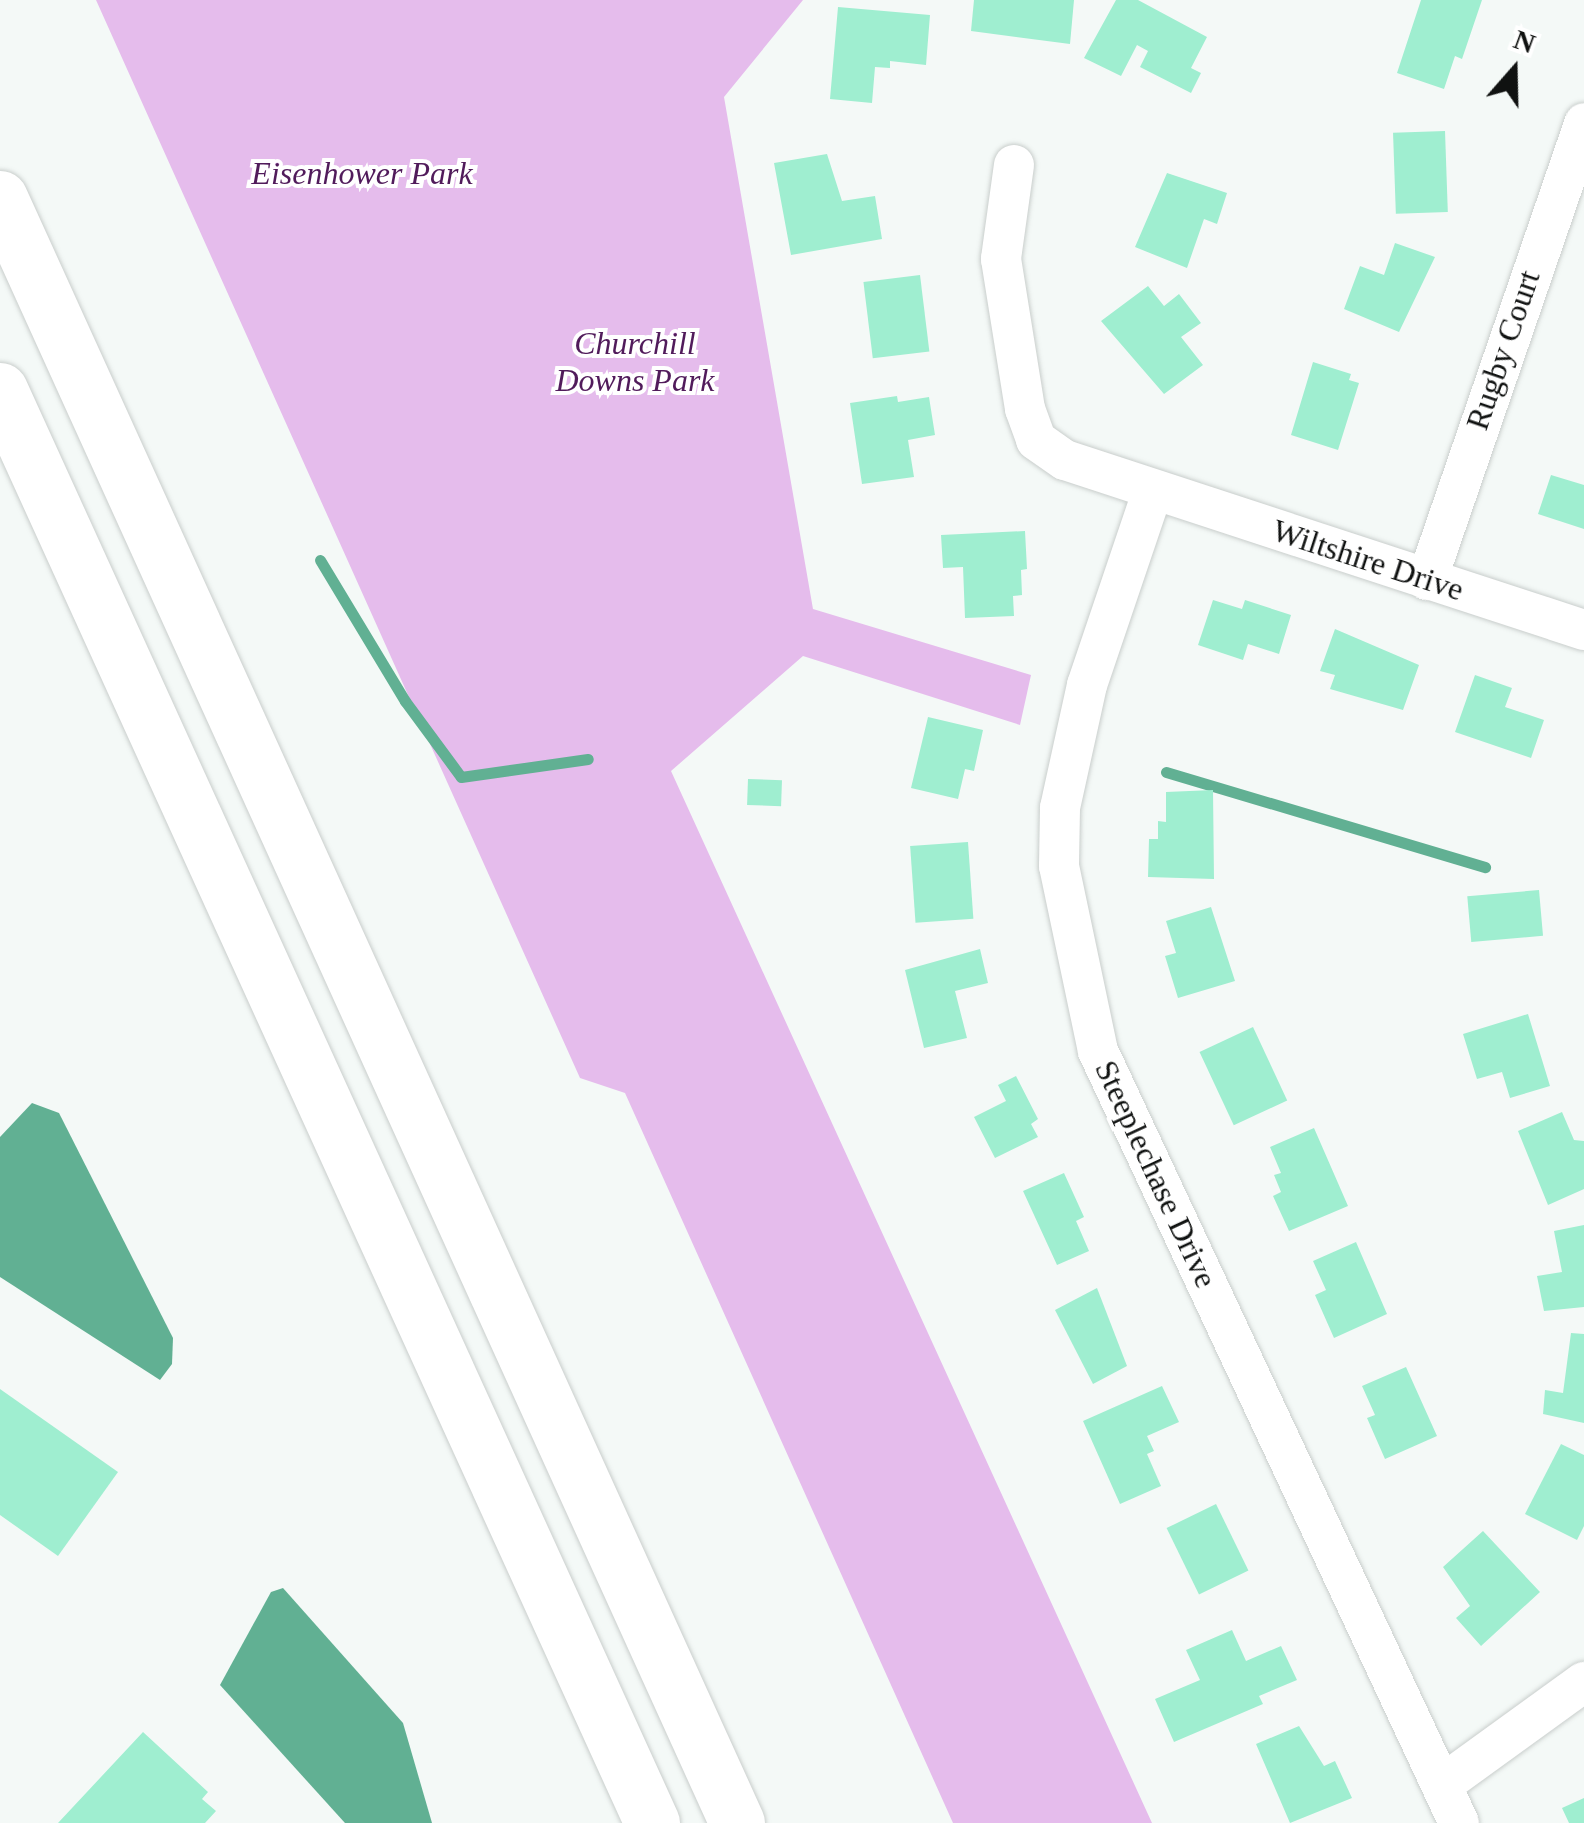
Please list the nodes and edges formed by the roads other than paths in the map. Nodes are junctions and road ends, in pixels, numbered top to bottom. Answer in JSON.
{"nodes":[{"id":1,"x":1584,"y":122,"type":"edge"},
{"id":2,"x":1014,"y":165,"type":"dead end"},
{"id":3,"x":0,"y":198,"type":"edge"},
{"id":4,"x":0,"y":390,"type":"edge"},
{"id":5,"x":1153,"y":490,"type":"junction"},
{"id":6,"x":1428,"y":580,"type":"junction"},
{"id":7,"x":1584,"y":630,"type":"edge"},
{"id":8,"x":1584,"y":1682,"type":"edge"},
{"id":9,"x":1442,"y":1784,"type":"junction"},
{"id":10,"x":652,"y":1823,"type":"edge"},
{"id":11,"x":737,"y":1823,"type":"edge"},
{"id":12,"x":1459,"y":1823,"type":"edge"}],
"edges":[{"from":1,"to":6,"type":"street","name":"Rugby Court"},
{"from":2,"to":5,"type":"street","name":"Wiltshire Drive"},
{"from":3,"to":11,"type":"highway"},
{"from":4,"to":10,"type":"highway"},
{"from":5,"to":6,"type":"street","name":"Wiltshire Drive"},
{"from":5,"to":9,"type":"street","name":"Steeplechase Drive"},
{"from":6,"to":7,"type":"street","name":"Wiltshire Drive"},
{"from":8,"to":9,"type":"street"},
{"from":9,"to":12,"type":"street","name":"Steeplechase Drive"}]}
